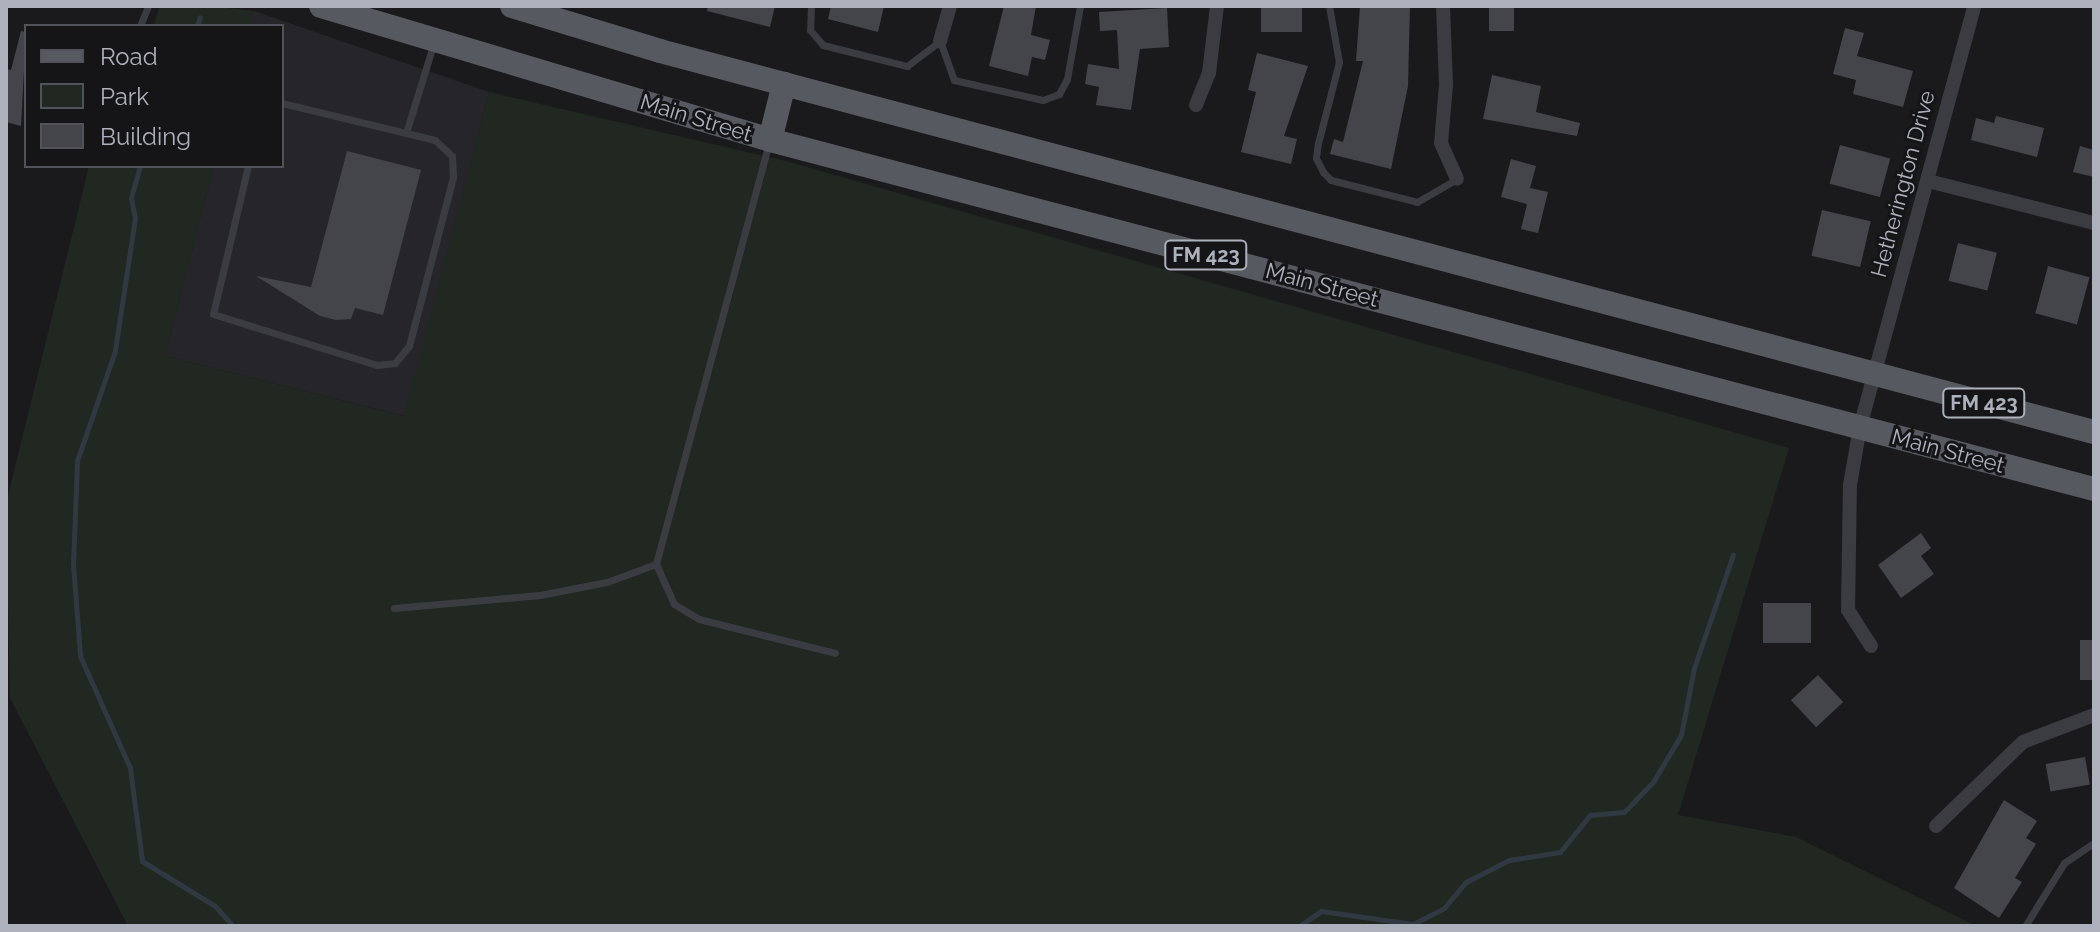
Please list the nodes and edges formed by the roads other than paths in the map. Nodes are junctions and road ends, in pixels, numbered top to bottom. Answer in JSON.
{"nodes":[{"id":1,"x":321,"y":6,"type":"edge"},
{"id":2,"x":512,"y":6,"type":"edge"},
{"id":3,"x":811,"y":6,"type":"edge"},
{"id":4,"x":950,"y":6,"type":"edge"},
{"id":5,"x":1080,"y":6,"type":"edge"},
{"id":6,"x":1217,"y":6,"type":"edge"},
{"id":7,"x":1329,"y":6,"type":"edge"},
{"id":8,"x":1443,"y":6,"type":"edge"},
{"id":9,"x":1974,"y":6,"type":"edge"},
{"id":10,"x":435,"y":40,"type":"junction"},
{"id":11,"x":940,"y":41,"type":"junction"},
{"id":12,"x":784,"y":84,"type":"junction"},
{"id":13,"x":284,"y":103,"type":"edge"},
{"id":14,"x":1196,"y":105,"type":"dead end"},
{"id":15,"x":406,"y":133,"type":"junction"},
{"id":16,"x":770,"y":140,"type":"junction"},
{"id":17,"x":248,"y":168,"type":"edge"},
{"id":18,"x":1457,"y":179,"type":"joint"},
{"id":19,"x":1928,"y":181,"type":"junction"},
{"id":20,"x":2094,"y":223,"type":"edge"},
{"id":21,"x":1874,"y":373,"type":"junction"},
{"id":22,"x":1860,"y":427,"type":"junction"},
{"id":23,"x":2094,"y":432,"type":"edge"},
{"id":24,"x":2094,"y":489,"type":"edge"},
{"id":25,"x":656,"y":564,"type":"junction"},
{"id":26,"x":394,"y":608,"type":"dead end"},
{"id":27,"x":1871,"y":646,"type":"dead end"},
{"id":28,"x":835,"y":653,"type":"dead end"},
{"id":29,"x":2094,"y":715,"type":"edge"},
{"id":30,"x":1936,"y":826,"type":"dead end"},
{"id":31,"x":2094,"y":843,"type":"edge"},
{"id":32,"x":2025,"y":926,"type":"edge"}],
"edges":[{"from":1,"to":10,"type":"main road","name":"Main Street","number":"FM 423"},
{"from":2,"to":12,"type":"main road","number":"FM 423"},
{"from":3,"to":11,"type":"lane"},
{"from":4,"to":11,"type":"street"},
{"from":5,"to":11,"type":"lane"},
{"from":6,"to":14,"type":"street"},
{"from":7,"to":18,"type":"lane"},
{"from":8,"to":18,"type":"street"},
{"from":9,"to":19,"type":"street","name":"Hetherington Drive"},
{"from":10,"to":15,"type":"lane"},
{"from":10,"to":16,"type":"main road","name":"Main Street","number":"FM 423"},
{"from":12,"to":16,"type":"main road"},
{"from":12,"to":21,"type":"main road","number":"FM 423"},
{"from":13,"to":15,"type":"lane"},
{"from":15,"to":17,"type":"lane"},
{"from":16,"to":22,"type":"main road","name":"Main Street","number":"FM 423"},
{"from":16,"to":25,"type":"lane"},
{"from":19,"to":20,"type":"street"},
{"from":19,"to":21,"type":"street","name":"Hetherington Drive"},
{"from":21,"to":22,"type":"street","name":"Hetherington Drive"},
{"from":21,"to":23,"type":"main road","number":"FM 423"},
{"from":22,"to":24,"type":"main road","name":"Main Street","number":"FM 423"},
{"from":22,"to":27,"type":"street","name":"Hetherington Drive"},
{"from":25,"to":26,"type":"lane"},
{"from":25,"to":28,"type":"lane"},
{"from":29,"to":30,"type":"street"},
{"from":31,"to":32,"type":"lane"}]}
